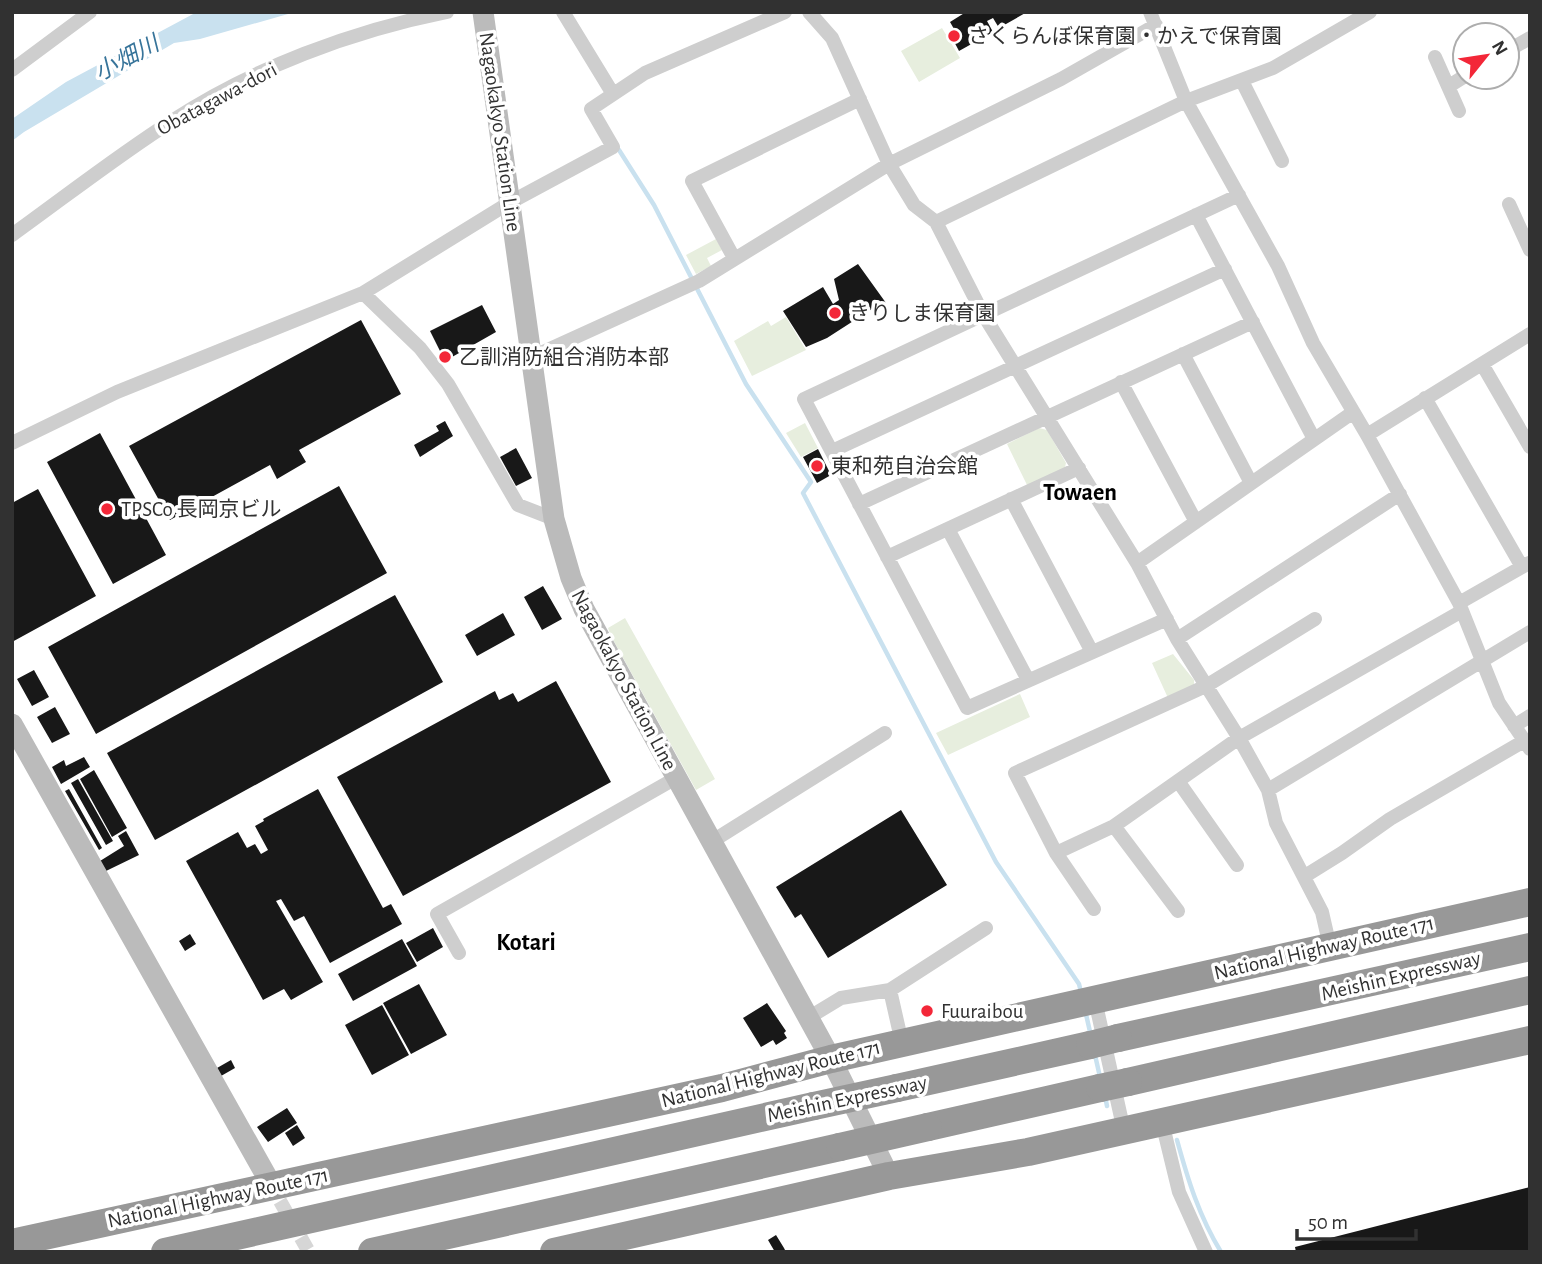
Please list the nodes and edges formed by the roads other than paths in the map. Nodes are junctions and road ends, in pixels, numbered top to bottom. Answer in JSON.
{"nodes":[{"id":1,"x":90,"y":12,"type":"edge"},
{"id":2,"x":447,"y":12,"type":"edge"},
{"id":3,"x":483,"y":12,"type":"edge"},
{"id":4,"x":563,"y":12,"type":"edge"},
{"id":5,"x":786,"y":12,"type":"edge"},
{"id":6,"x":809,"y":12,"type":"edge"},
{"id":7,"x":1370,"y":12,"type":"edge"},
{"id":8,"x":1153,"y":19,"type":"edge"},
{"id":9,"x":1435,"y":57,"type":"dead end"},
{"id":10,"x":12,"y":70,"type":"edge"},
{"id":11,"x":1242,"y":81,"type":"junction"},
{"id":12,"x":1449,"y":86,"type":"joint"},
{"id":13,"x":613,"y":94,"type":"junction"},
{"id":14,"x":860,"y":99,"type":"junction"},
{"id":15,"x":1186,"y":101,"type":"junction"},
{"id":16,"x":1459,"y":111,"type":"dead end"},
{"id":17,"x":1282,"y":161,"type":"dead end"},
{"id":18,"x":889,"y":164,"type":"junction"},
{"id":19,"x":1239,"y":195,"type":"junction"},
{"id":20,"x":509,"y":203,"type":"junction"},
{"id":21,"x":1509,"y":204,"type":"dead end"},
{"id":22,"x":1196,"y":215,"type":"junction"},
{"id":23,"x":936,"y":222,"type":"junction"},
{"id":24,"x":12,"y":236,"type":"edge"},
{"id":25,"x":1530,"y":250,"type":"edge"},
{"id":26,"x":734,"y":258,"type":"junction"},
{"id":27,"x":1225,"y":269,"type":"junction"},
{"id":28,"x":363,"y":293,"type":"junction"},
{"id":29,"x":983,"y":314,"type":"junction"},
{"id":30,"x":1253,"y":322,"type":"junction"},
{"id":31,"x":1530,"y":334,"type":"edge"},
{"id":32,"x":1183,"y":354,"type":"junction"},
{"id":33,"x":532,"y":357,"type":"junction"},
{"id":34,"x":1482,"y":363,"type":"junction"},
{"id":35,"x":1016,"y":366,"type":"junction"},
{"id":36,"x":1121,"y":383,"type":"junction"},
{"id":37,"x":1425,"y":398,"type":"junction"},
{"id":38,"x":1352,"y":413,"type":"junction"},
{"id":39,"x":1047,"y":417,"type":"junction"},
{"id":40,"x":1367,"y":435,"type":"junction"},
{"id":41,"x":1314,"y":439,"type":"junction"},
{"id":42,"x":12,"y":443,"type":"edge"},
{"id":43,"x":1530,"y":447,"type":"edge"},
{"id":44,"x":832,"y":451,"type":"junction"},
{"id":45,"x":1079,"y":468,"type":"junction"},
{"id":46,"x":1251,"y":482,"type":"junction"},
{"id":47,"x":1399,"y":494,"type":"junction"},
{"id":48,"x":1011,"y":499,"type":"junction"},
{"id":49,"x":859,"y":504,"type":"junction"},
{"id":50,"x":554,"y":519,"type":"junction"},
{"id":51,"x":1196,"y":522,"type":"junction"},
{"id":52,"x":948,"y":528,"type":"junction"},
{"id":53,"x":887,"y":557,"type":"junction"},
{"id":54,"x":1138,"y":563,"type":"junction"},
{"id":55,"x":1526,"y":565,"type":"edge"},
{"id":56,"x":1461,"y":607,"type":"junction"},
{"id":57,"x":1167,"y":619,"type":"junction"},
{"id":58,"x":1315,"y":620,"type":"dead end"},
{"id":59,"x":1530,"y":632,"type":"edge"},
{"id":60,"x":1177,"y":639,"type":"junction"},
{"id":61,"x":1092,"y":652,"type":"junction"},
{"id":62,"x":1482,"y":659,"type":"junction"},
{"id":63,"x":1028,"y":681,"type":"junction"},
{"id":64,"x":1206,"y":686,"type":"junction"},
{"id":65,"x":1530,"y":716,"type":"edge"},
{"id":66,"x":12,"y":724,"type":"edge"},
{"id":67,"x":1514,"y":726,"type":"junction"},
{"id":68,"x":885,"y":733,"type":"dead end"},
{"id":69,"x":1239,"y":738,"type":"junction"},
{"id":70,"x":1527,"y":745,"type":"edge"},
{"id":71,"x":676,"y":778,"type":"junction"},
{"id":72,"x":1178,"y":781,"type":"junction"},
{"id":73,"x":1268,"y":790,"type":"junction"},
{"id":74,"x":1114,"y":826,"type":"junction"},
{"id":75,"x":710,"y":842,"type":"junction"},
{"id":76,"x":1056,"y":853,"type":"junction"},
{"id":77,"x":1237,"y":865,"type":"dead end"},
{"id":78,"x":1305,"y":876,"type":"junction"},
{"id":79,"x":1530,"y":902,"type":"edge"},
{"id":80,"x":1094,"y":909,"type":"dead end"},
{"id":81,"x":1178,"y":911,"type":"dead end"},
{"id":82,"x":986,"y":928,"type":"dead end"},
{"id":83,"x":1330,"y":947,"type":"junction"},
{"id":84,"x":1530,"y":947,"type":"edge"},
{"id":85,"x":459,"y":953,"type":"dead end"},
{"id":86,"x":890,"y":990,"type":"junction"},
{"id":87,"x":1530,"y":990,"type":"edge"},
{"id":88,"x":1087,"y":1001,"type":"junction"},
{"id":89,"x":808,"y":1018,"type":"junction"},
{"id":90,"x":1530,"y":1040,"type":"edge"},
{"id":91,"x":902,"y":1043,"type":"junction"},
{"id":92,"x":831,"y":1059,"type":"junction"},
{"id":93,"x":1162,"y":1122,"type":"junction"},
{"id":94,"x":1124,"y":1131,"type":"junction"},
{"id":95,"x":890,"y":1176,"type":"junction"},
{"id":96,"x":276,"y":1193,"type":"junction"},
{"id":97,"x":12,"y":1243,"type":"edge"},
{"id":98,"x":165,"y":1252,"type":"edge"},
{"id":99,"x":372,"y":1252,"type":"edge"},
{"id":100,"x":554,"y":1252,"type":"edge"},
{"id":101,"x":1206,"y":1252,"type":"edge"}],
"edges":[{"from":1,"to":10,"type":"street"},
{"from":2,"to":24,"type":"street","name":"Obatagawa-dori"},
{"from":3,"to":20,"type":"main road","name":"Nagaokakyo Station Line"},
{"from":4,"to":13,"type":"street"},
{"from":5,"to":13,"type":"street"},
{"from":6,"to":14,"type":"street"},
{"from":7,"to":11,"type":"street"},
{"from":8,"to":15,"type":"street"},
{"from":8,"to":18,"type":"street"},
{"from":9,"to":12,"type":"street"},
{"from":11,"to":15,"type":"street"},
{"from":11,"to":17,"type":"street"},
{"from":12,"to":16,"type":"street"},
{"from":13,"to":20,"type":"street"},
{"from":14,"to":18,"type":"street"},
{"from":14,"to":26,"type":"street"},
{"from":15,"to":19,"type":"street"},
{"from":15,"to":23,"type":"street"},
{"from":18,"to":23,"type":"street"},
{"from":18,"to":26,"type":"street"},
{"from":19,"to":22,"type":"street"},
{"from":19,"to":38,"type":"street"},
{"from":20,"to":28,"type":"street"},
{"from":20,"to":33,"type":"main road","name":"Nagaokakyo Station Line"},
{"from":21,"to":25,"type":"street"},
{"from":22,"to":27,"type":"street"},
{"from":22,"to":29,"type":"street"},
{"from":23,"to":29,"type":"street"},
{"from":26,"to":33,"type":"street"},
{"from":27,"to":30,"type":"street"},
{"from":27,"to":35,"type":"street"},
{"from":28,"to":42,"type":"street"},
{"from":28,"to":50,"type":"street"},
{"from":29,"to":35,"type":"street"},
{"from":29,"to":44,"type":"street"},
{"from":30,"to":32,"type":"street"},
{"from":30,"to":41,"type":"street"},
{"from":31,"to":34,"type":"street"},
{"from":32,"to":36,"type":"street"},
{"from":32,"to":46,"type":"street"},
{"from":33,"to":50,"type":"main road","name":"Nagaokakyo Station Line"},
{"from":34,"to":37,"type":"street"},
{"from":34,"to":43,"type":"street"},
{"from":35,"to":39,"type":"street"},
{"from":35,"to":44,"type":"street"},
{"from":36,"to":39,"type":"street"},
{"from":36,"to":51,"type":"street"},
{"from":37,"to":40,"type":"street"},
{"from":37,"to":55,"type":"street"},
{"from":38,"to":40,"type":"street"},
{"from":38,"to":41,"type":"street"},
{"from":39,"to":45,"type":"street"},
{"from":39,"to":49,"type":"street"},
{"from":40,"to":47,"type":"street"},
{"from":41,"to":46,"type":"street"},
{"from":44,"to":49,"type":"street"},
{"from":45,"to":48,"type":"street"},
{"from":45,"to":54,"type":"street"},
{"from":46,"to":51,"type":"street"},
{"from":47,"to":56,"type":"street"},
{"from":47,"to":60,"type":"street"},
{"from":48,"to":52,"type":"street"},
{"from":48,"to":61,"type":"street"},
{"from":49,"to":53,"type":"street"},
{"from":50,"to":71,"type":"main road","name":"Nagaokakyo Station Line"},
{"from":51,"to":54,"type":"street"},
{"from":52,"to":53,"type":"street"},
{"from":52,"to":63,"type":"street"},
{"from":53,"to":63,"type":"street"},
{"from":54,"to":57,"type":"street"},
{"from":55,"to":56,"type":"street"},
{"from":56,"to":62,"type":"street"},
{"from":56,"to":69,"type":"street"},
{"from":57,"to":60,"type":"street"},
{"from":57,"to":61,"type":"street"},
{"from":58,"to":64,"type":"street"},
{"from":59,"to":62,"type":"street"},
{"from":60,"to":64,"type":"street"},
{"from":61,"to":63,"type":"street"},
{"from":62,"to":67,"type":"street"},
{"from":62,"to":73,"type":"street"},
{"from":64,"to":69,"type":"street"},
{"from":64,"to":76,"type":"street"},
{"from":65,"to":67,"type":"street"},
{"from":66,"to":96,"type":"main road"},
{"from":67,"to":70,"type":"street"},
{"from":68,"to":75,"type":"street"},
{"from":69,"to":72,"type":"street"},
{"from":69,"to":73,"type":"street"},
{"from":70,"to":78,"type":"street"},
{"from":71,"to":75,"type":"main road","name":"Nagaokakyo Station Line"},
{"from":71,"to":85,"type":"street"},
{"from":72,"to":74,"type":"street"},
{"from":72,"to":77,"type":"street"},
{"from":73,"to":78,"type":"street"},
{"from":74,"to":76,"type":"street"},
{"from":74,"to":81,"type":"street"},
{"from":75,"to":89,"type":"main road","name":"Nagaokakyo Station Line"},
{"from":76,"to":80,"type":"street"},
{"from":78,"to":83,"type":"street"},
{"from":79,"to":83,"type":"highway","name":"National Highway Route 171"},
{"from":82,"to":86,"type":"street"},
{"from":83,"to":88,"type":"highway","name":"National Highway Route 171"},
{"from":84,"to":98,"type":"highway","name":"Meishin Expressway","bridge":true},
{"from":86,"to":89,"type":"street"},
{"from":86,"to":91,"type":"street"},
{"from":87,"to":99,"type":"highway","name":"Meishin Expressway","bridge":true},
{"from":88,"to":91,"type":"highway","name":"National Highway Route 171"},
{"from":88,"to":94,"type":"street"},
{"from":89,"to":92,"type":"main road","name":"Nagaokakyo Station Line"},
{"from":90,"to":93,"type":"highway"},
{"from":91,"to":92,"type":"highway","name":"National Highway Route 171"},
{"from":92,"to":95,"type":"main road","name":"Nagaokakyo Station Line"},
{"from":92,"to":96,"type":"highway","name":"National Highway Route 171"},
{"from":93,"to":94,"type":"highway"},
{"from":93,"to":101,"type":"street"},
{"from":94,"to":95,"type":"highway"},
{"from":95,"to":100,"type":"highway"},
{"from":96,"to":97,"type":"highway","name":"National Highway Route 171"}]}
